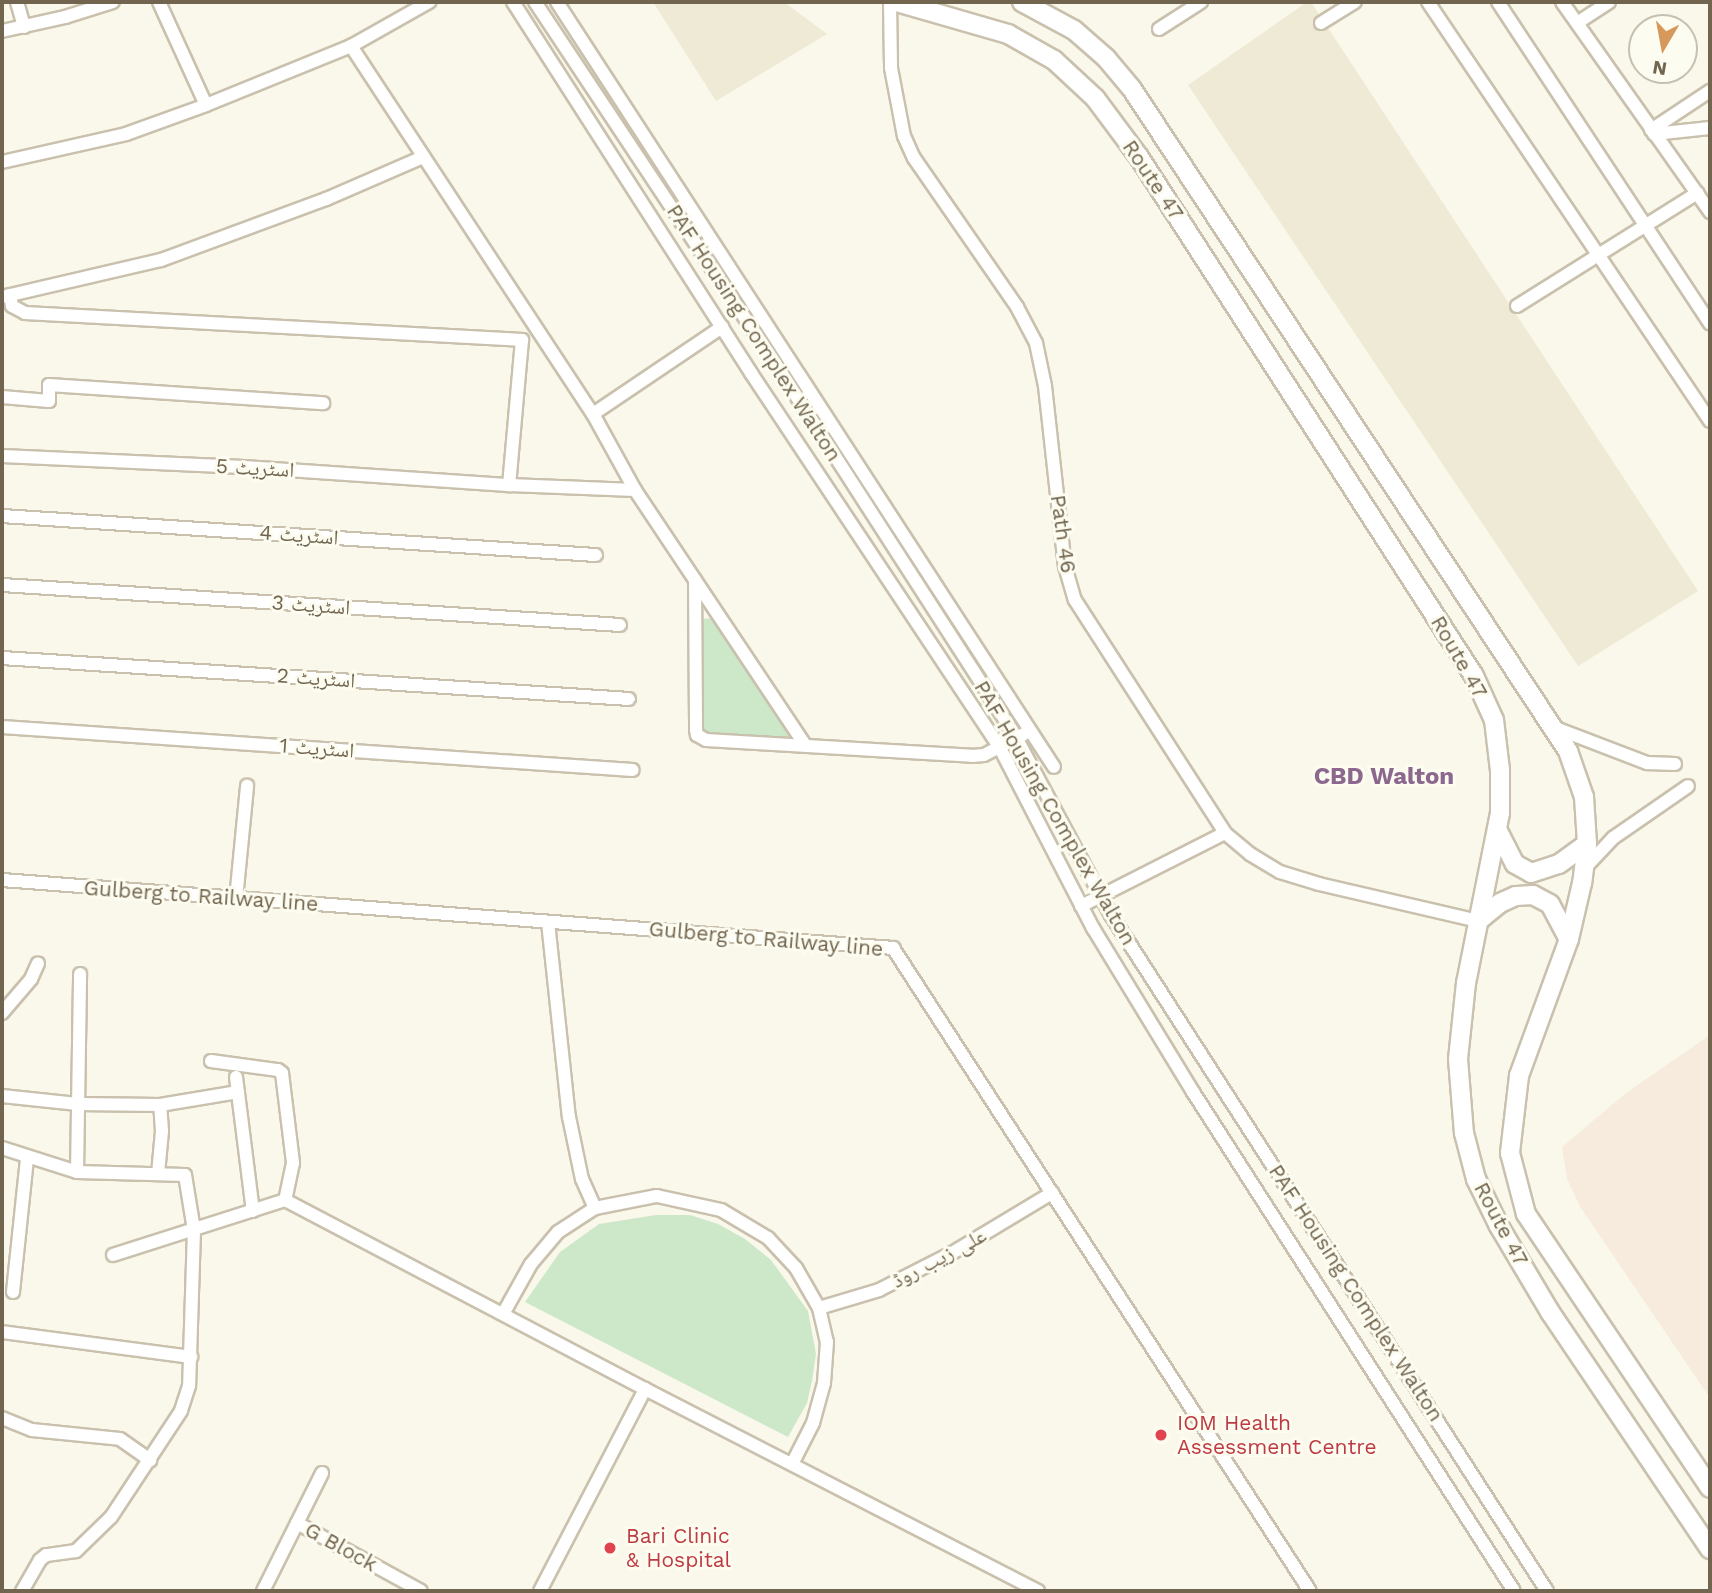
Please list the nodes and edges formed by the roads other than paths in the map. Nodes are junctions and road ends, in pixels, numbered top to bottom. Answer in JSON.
{"nodes":[{"id":1,"x":17,"y":2,"type":"edge"},
{"id":2,"x":113,"y":2,"type":"edge"},
{"id":3,"x":159,"y":2,"type":"edge"},
{"id":4,"x":429,"y":2,"type":"edge"},
{"id":5,"x":513,"y":2,"type":"edge"},
{"id":6,"x":536,"y":2,"type":"edge"},
{"id":7,"x":557,"y":2,"type":"edge"},
{"id":8,"x":890,"y":2,"type":"edge"},
{"id":9,"x":897,"y":2,"type":"edge"},
{"id":10,"x":1022,"y":2,"type":"edge"},
{"id":11,"x":1201,"y":2,"type":"edge"},
{"id":12,"x":1355,"y":2,"type":"edge"},
{"id":13,"x":1428,"y":2,"type":"edge"},
{"id":14,"x":1498,"y":2,"type":"edge"},
{"id":15,"x":1562,"y":2,"type":"edge"},
{"id":16,"x":1609,"y":2,"type":"edge"},
{"id":17,"x":1321,"y":23,"type":"dead end"},
{"id":18,"x":1577,"y":23,"type":"junction"},
{"id":19,"x":24,"y":27,"type":"junction"},
{"id":20,"x":1159,"y":30,"type":"dead end"},
{"id":21,"x":2,"y":31,"type":"edge"},
{"id":22,"x":351,"y":46,"type":"junction"},
{"id":23,"x":1710,"y":91,"type":"edge"},
{"id":24,"x":206,"y":105,"type":"junction"},
{"id":25,"x":1710,"y":128,"type":"edge"},
{"id":26,"x":1653,"y":132,"type":"junction"},
{"id":27,"x":424,"y":157,"type":"junction"},
{"id":28,"x":2,"y":162,"type":"edge"},
{"id":29,"x":1697,"y":192,"type":"junction"},
{"id":30,"x":1710,"y":212,"type":"edge"},
{"id":31,"x":1646,"y":224,"type":"junction"},
{"id":32,"x":1600,"y":253,"type":"junction"},
{"id":33,"x":6,"y":296,"type":"edge"},
{"id":34,"x":1517,"y":306,"type":"dead end"},
{"id":35,"x":1710,"y":323,"type":"edge"},
{"id":36,"x":722,"y":327,"type":"junction"},
{"id":37,"x":537,"y":332,"type":"junction"},
{"id":38,"x":522,"y":340,"type":"junction"},
{"id":39,"x":2,"y":397,"type":"edge"},
{"id":40,"x":323,"y":403,"type":"dead end"},
{"id":41,"x":593,"y":414,"type":"junction"},
{"id":42,"x":1710,"y":421,"type":"edge"},
{"id":43,"x":2,"y":456,"type":"edge"},
{"id":44,"x":509,"y":485,"type":"junction"},
{"id":45,"x":635,"y":490,"type":"junction"},
{"id":46,"x":2,"y":516,"type":"edge"},
{"id":47,"x":596,"y":555,"type":"dead end"},
{"id":48,"x":695,"y":580,"type":"junction"},
{"id":49,"x":2,"y":585,"type":"edge"},
{"id":50,"x":620,"y":625,"type":"dead end"},
{"id":51,"x":2,"y":658,"type":"edge"},
{"id":52,"x":629,"y":699,"type":"dead end"},
{"id":53,"x":2,"y":727,"type":"edge"},
{"id":54,"x":1553,"y":727,"type":"junction"},
{"id":55,"x":1030,"y":730,"type":"junction"},
{"id":56,"x":1017,"y":739,"type":"junction"},
{"id":57,"x":805,"y":745,"type":"junction"},
{"id":58,"x":1000,"y":748,"type":"junction"},
{"id":59,"x":1675,"y":764,"type":"dead end"},
{"id":60,"x":1054,"y":767,"type":"dead end"},
{"id":61,"x":633,"y":770,"type":"dead end"},
{"id":62,"x":247,"y":786,"type":"dead end"},
{"id":63,"x":1688,"y":786,"type":"dead end"},
{"id":64,"x":1497,"y":828,"type":"junction"},
{"id":65,"x":1225,"y":833,"type":"junction"},
{"id":66,"x":1587,"y":844,"type":"junction"},
{"id":67,"x":1584,"y":869,"type":"junction"},
{"id":68,"x":2,"y":880,"type":"edge"},
{"id":69,"x":236,"y":898,"type":"junction"},
{"id":70,"x":1102,"y":898,"type":"junction"},
{"id":71,"x":1081,"y":906,"type":"junction"},
{"id":72,"x":1478,"y":921,"type":"junction"},
{"id":73,"x":548,"y":922,"type":"junction"},
{"id":74,"x":1569,"y":939,"type":"junction"},
{"id":75,"x":37,"y":963,"type":"dead end"},
{"id":76,"x":80,"y":974,"type":"dead end"},
{"id":77,"x":2,"y":1013,"type":"edge"},
{"id":78,"x":211,"y":1061,"type":"dead end"},
{"id":79,"x":236,"y":1077,"type":"dead end"},
{"id":80,"x":238,"y":1092,"type":"junction"},
{"id":81,"x":2,"y":1096,"type":"edge"},
{"id":82,"x":78,"y":1104,"type":"junction"},
{"id":83,"x":160,"y":1105,"type":"junction"},
{"id":84,"x":2,"y":1148,"type":"edge"},
{"id":85,"x":27,"y":1158,"type":"junction"},
{"id":86,"x":77,"y":1172,"type":"junction"},
{"id":87,"x":158,"y":1174,"type":"junction"},
{"id":88,"x":1052,"y":1193,"type":"junction"},
{"id":89,"x":285,"y":1200,"type":"junction"},
{"id":90,"x":595,"y":1208,"type":"junction"},
{"id":91,"x":253,"y":1211,"type":"junction"},
{"id":92,"x":194,"y":1230,"type":"junction"},
{"id":93,"x":113,"y":1255,"type":"dead end"},
{"id":94,"x":13,"y":1292,"type":"dead end"},
{"id":95,"x":819,"y":1308,"type":"junction"},
{"id":96,"x":503,"y":1314,"type":"junction"},
{"id":97,"x":2,"y":1332,"type":"edge"},
{"id":98,"x":191,"y":1357,"type":"junction"},
{"id":99,"x":645,"y":1389,"type":"junction"},
{"id":100,"x":2,"y":1418,"type":"edge"},
{"id":101,"x":150,"y":1460,"type":"junction"},
{"id":102,"x":792,"y":1464,"type":"junction"},
{"id":103,"x":322,"y":1473,"type":"dead end"},
{"id":104,"x":1710,"y":1488,"type":"edge"},
{"id":105,"x":297,"y":1523,"type":"junction"},
{"id":106,"x":1710,"y":1549,"type":"edge"},
{"id":107,"x":22,"y":1591,"type":"edge"},
{"id":108,"x":263,"y":1591,"type":"edge"},
{"id":109,"x":421,"y":1591,"type":"edge"},
{"id":110,"x":540,"y":1591,"type":"edge"},
{"id":111,"x":1038,"y":1591,"type":"edge"},
{"id":112,"x":1310,"y":1591,"type":"edge"},
{"id":113,"x":1514,"y":1591,"type":"edge"},
{"id":114,"x":1547,"y":1591,"type":"edge"}],
"edges":[{"from":1,"to":19,"type":"street"},
{"from":2,"to":19,"type":"street"},
{"from":3,"to":24,"type":"street"},
{"from":4,"to":22,"type":"street"},
{"from":5,"to":36,"type":"street","name":"PAF Housing Complex Walton"},
{"from":6,"to":56,"type":"street","name":"PAF Housing Complex Walton"},
{"from":7,"to":55,"type":"street"},
{"from":8,"to":65,"type":"street","name":"Path 46"},
{"from":9,"to":64,"type":"street","name":"Route 47"},
{"from":10,"to":54,"type":"street","name":"Route 47"},
{"from":11,"to":20,"type":"street"},
{"from":12,"to":17,"type":"street"},
{"from":13,"to":32,"type":"street"},
{"from":14,"to":31,"type":"street"},
{"from":15,"to":18,"type":"street"},
{"from":16,"to":18,"type":"street"},
{"from":18,"to":26,"type":"street"},
{"from":19,"to":21,"type":"street"},
{"from":22,"to":24,"type":"street"},
{"from":22,"to":27,"type":"street"},
{"from":23,"to":26,"type":"street"},
{"from":24,"to":28,"type":"street"},
{"from":25,"to":26,"type":"street"},
{"from":26,"to":29,"type":"street"},
{"from":27,"to":33,"type":"street"},
{"from":27,"to":37,"type":"street"},
{"from":29,"to":30,"type":"street"},
{"from":29,"to":31,"type":"street"},
{"from":31,"to":32,"type":"street"},
{"from":31,"to":35,"type":"street"},
{"from":32,"to":34,"type":"street"},
{"from":32,"to":42,"type":"street"},
{"from":33,"to":38,"type":"street"},
{"from":36,"to":41,"type":"street"},
{"from":36,"to":58,"type":"street","name":"PAF Housing Complex Walton"},
{"from":37,"to":38,"type":"street"},
{"from":37,"to":41,"type":"street"},
{"from":38,"to":44,"type":"street"},
{"from":39,"to":40,"type":"street"},
{"from":41,"to":45,"type":"street"},
{"from":43,"to":44,"type":"street","name":"اسٹریٹ 5"},
{"from":44,"to":45,"type":"street","name":"اسٹریٹ 5"},
{"from":45,"to":48,"type":"street"},
{"from":46,"to":47,"type":"street","name":"اسٹریٹ 4"},
{"from":48,"to":57,"type":"street"},
{"from":48,"to":57,"type":"street"},
{"from":49,"to":50,"type":"street","name":"اسٹریٹ 3"},
{"from":51,"to":52,"type":"street","name":"اسٹریٹ 2"},
{"from":53,"to":61,"type":"street","name":"اسٹریٹ 1"},
{"from":54,"to":59,"type":"street"},
{"from":54,"to":66,"type":"street","name":"Route 47"},
{"from":55,"to":56,"type":"street"},
{"from":55,"to":60,"type":"street"},
{"from":56,"to":58,"type":"street"},
{"from":56,"to":70,"type":"street","name":"PAF Housing Complex Walton"},
{"from":57,"to":58,"type":"street"},
{"from":58,"to":71,"type":"street","name":"PAF Housing Complex Walton"},
{"from":62,"to":69,"type":"street"},
{"from":63,"to":67,"type":"street"},
{"from":64,"to":66,"type":"street"},
{"from":64,"to":72,"type":"street","name":"Route 47"},
{"from":65,"to":70,"type":"street"},
{"from":65,"to":72,"type":"street","name":"Path 46"},
{"from":66,"to":67,"type":"street","name":"Route 47"},
{"from":67,"to":74,"type":"street","name":"Route 47"},
{"from":68,"to":69,"type":"street","name":"Gulberg to Railway line"},
{"from":69,"to":73,"type":"street","name":"Gulberg to Railway line"},
{"from":70,"to":71,"type":"street"},
{"from":70,"to":114,"type":"street","name":"PAF Housing Complex Walton"},
{"from":71,"to":113,"type":"street","name":"PAF Housing Complex Walton"},
{"from":72,"to":74,"type":"street"},
{"from":72,"to":106,"type":"street","name":"Route 47"},
{"from":73,"to":88,"type":"street","name":"Gulberg to Railway line"},
{"from":73,"to":90,"type":"street"},
{"from":74,"to":104,"type":"street","name":"Route 47"},
{"from":75,"to":77,"type":"street"},
{"from":76,"to":82,"type":"street"},
{"from":78,"to":89,"type":"street"},
{"from":79,"to":80,"type":"street"},
{"from":80,"to":83,"type":"street"},
{"from":80,"to":91,"type":"street"},
{"from":81,"to":82,"type":"street"},
{"from":82,"to":83,"type":"street"},
{"from":82,"to":86,"type":"street"},
{"from":83,"to":87,"type":"street"},
{"from":84,"to":85,"type":"street"},
{"from":85,"to":86,"type":"street"},
{"from":85,"to":94,"type":"street"},
{"from":86,"to":87,"type":"street"},
{"from":87,"to":92,"type":"street"},
{"from":88,"to":95,"type":"street","name":"علی زیب روڈ"},
{"from":88,"to":112,"type":"street","name":"Gulberg to Railway line"},
{"from":89,"to":91,"type":"street"},
{"from":89,"to":96,"type":"street"},
{"from":90,"to":95,"type":"street"},
{"from":90,"to":96,"type":"street"},
{"from":91,"to":92,"type":"street"},
{"from":92,"to":93,"type":"street"},
{"from":92,"to":98,"type":"street"},
{"from":95,"to":102,"type":"street"},
{"from":96,"to":99,"type":"street"},
{"from":97,"to":98,"type":"street"},
{"from":98,"to":101,"type":"street"},
{"from":99,"to":102,"type":"street"},
{"from":99,"to":110,"type":"street"},
{"from":100,"to":101,"type":"street"},
{"from":101,"to":107,"type":"street"},
{"from":102,"to":111,"type":"street"},
{"from":103,"to":105,"type":"street"},
{"from":105,"to":108,"type":"street"},
{"from":105,"to":109,"type":"street","name":"G Block"}]}
